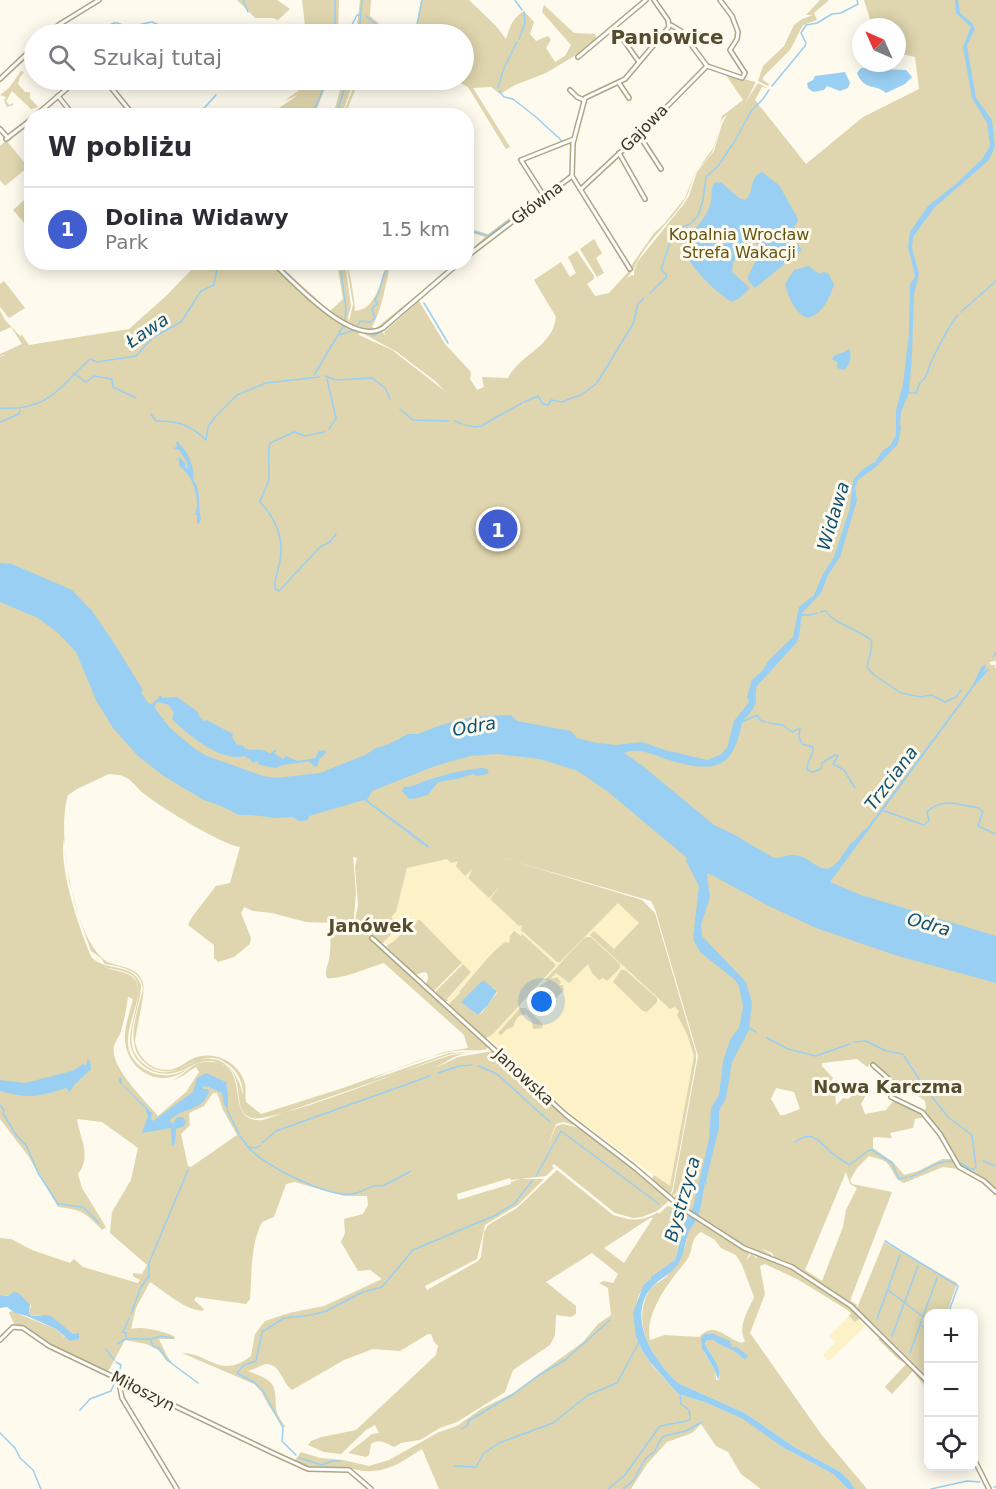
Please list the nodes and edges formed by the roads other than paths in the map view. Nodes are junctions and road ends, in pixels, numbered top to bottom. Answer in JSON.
{"nodes":[{"id":1,"x":99,"y":0,"type":"edge"},
{"id":2,"x":646,"y":0,"type":"edge"},
{"id":3,"x":654,"y":0,"type":"edge"},
{"id":4,"x":720,"y":0,"type":"edge"},
{"id":5,"x":61,"y":24,"type":"edge"},
{"id":6,"x":670,"y":25,"type":"junction"},
{"id":7,"x":615,"y":28,"type":"junction"},
{"id":8,"x":24,"y":56,"type":"edge"},
{"id":9,"x":578,"y":57,"type":"dead end"},
{"id":10,"x":639,"y":62,"type":"junction"},
{"id":11,"x":707,"y":66,"type":"junction"},
{"id":12,"x":0,"y":79,"type":"edge"},
{"id":13,"x":619,"y":83,"type":"junction"},
{"id":14,"x":65,"y":90,"type":"edge"},
{"id":15,"x":113,"y":90,"type":"edge"},
{"id":16,"x":570,"y":90,"type":"dead end"},
{"id":17,"x":58,"y":96,"type":"junction"},
{"id":18,"x":629,"y":98,"type":"dead end"},
{"id":19,"x":584,"y":100,"type":"junction"},
{"id":20,"x":44,"y":108,"type":"edge"},
{"id":21,"x":68,"y":108,"type":"edge"},
{"id":22,"x":128,"y":108,"type":"edge"},
{"id":23,"x":24,"y":125,"type":"edge"},
{"id":24,"x":0,"y":129,"type":"edge"},
{"id":25,"x":639,"y":135,"type":"junction"},
{"id":26,"x":574,"y":139,"type":"junction"},
{"id":27,"x":619,"y":153,"type":"junction"},
{"id":28,"x":661,"y":169,"type":"dead end"},
{"id":29,"x":572,"y":176,"type":"junction"},
{"id":30,"x":581,"y":189,"type":"junction"},
{"id":31,"x":544,"y":197,"type":"junction"},
{"id":32,"x":645,"y":199,"type":"dead end"},
{"id":33,"x":474,"y":251,"type":"edge"},
{"id":34,"x":281,"y":270,"type":"edge"},
{"id":35,"x":451,"y":270,"type":"edge"},
{"id":36,"x":630,"y":270,"type":"dead end"},
{"id":37,"x":372,"y":938,"type":"dead end"},
{"id":38,"x":873,"y":1065,"type":"dead end"},
{"id":39,"x":996,"y":1192,"type":"edge"},
{"id":40,"x":0,"y":1340,"type":"edge"},
{"id":41,"x":924,"y":1378,"type":"edge"},
{"id":42,"x":122,"y":1380,"type":"junction"},
{"id":43,"x":978,"y":1467,"type":"edge"},
{"id":44,"x":177,"y":1489,"type":"edge"},
{"id":45,"x":371,"y":1489,"type":"edge"},
{"id":46,"x":989,"y":1489,"type":"edge"}],
"edges":[{"from":1,"to":5,"type":"street"},
{"from":2,"to":7,"type":"street"},
{"from":3,"to":6,"type":"street"},
{"from":4,"to":11,"type":"street"},
{"from":6,"to":10,"type":"street"},
{"from":6,"to":11,"type":"street"},
{"from":7,"to":9,"type":"street"},
{"from":7,"to":10,"type":"street"},
{"from":8,"to":12,"type":"street"},
{"from":10,"to":13,"type":"street"},
{"from":11,"to":25,"type":"street","name":"Gajowa"},
{"from":13,"to":18,"type":"street"},
{"from":13,"to":19,"type":"street"},
{"from":14,"to":17,"type":"street"},
{"from":15,"to":22,"type":"street"},
{"from":16,"to":19,"type":"street"},
{"from":17,"to":20,"type":"street"},
{"from":17,"to":21,"type":"street"},
{"from":19,"to":26,"type":"street","name":"Główna"},
{"from":23,"to":24,"type":"street"},
{"from":25,"to":27,"type":"street","name":"Gajowa"},
{"from":25,"to":28,"type":"street"},
{"from":26,"to":29,"type":"street","name":"Główna"},
{"from":26,"to":31,"type":"street"},
{"from":27,"to":30,"type":"street","name":"Gajowa"},
{"from":27,"to":32,"type":"street"},
{"from":29,"to":30,"type":"street"},
{"from":29,"to":31,"type":"street","name":"Główna"},
{"from":30,"to":36,"type":"street"},
{"from":31,"to":33,"type":"street","name":"Główna"},
{"from":34,"to":35,"type":"street"},
{"from":37,"to":41,"type":"street","name":"Janowska"},
{"from":38,"to":39,"type":"street"},
{"from":40,"to":42,"type":"street","name":"Miłoszyn"},
{"from":42,"to":44,"type":"street"},
{"from":42,"to":45,"type":"street","name":"Miłoszyn"},
{"from":43,"to":46,"type":"street"}]}
